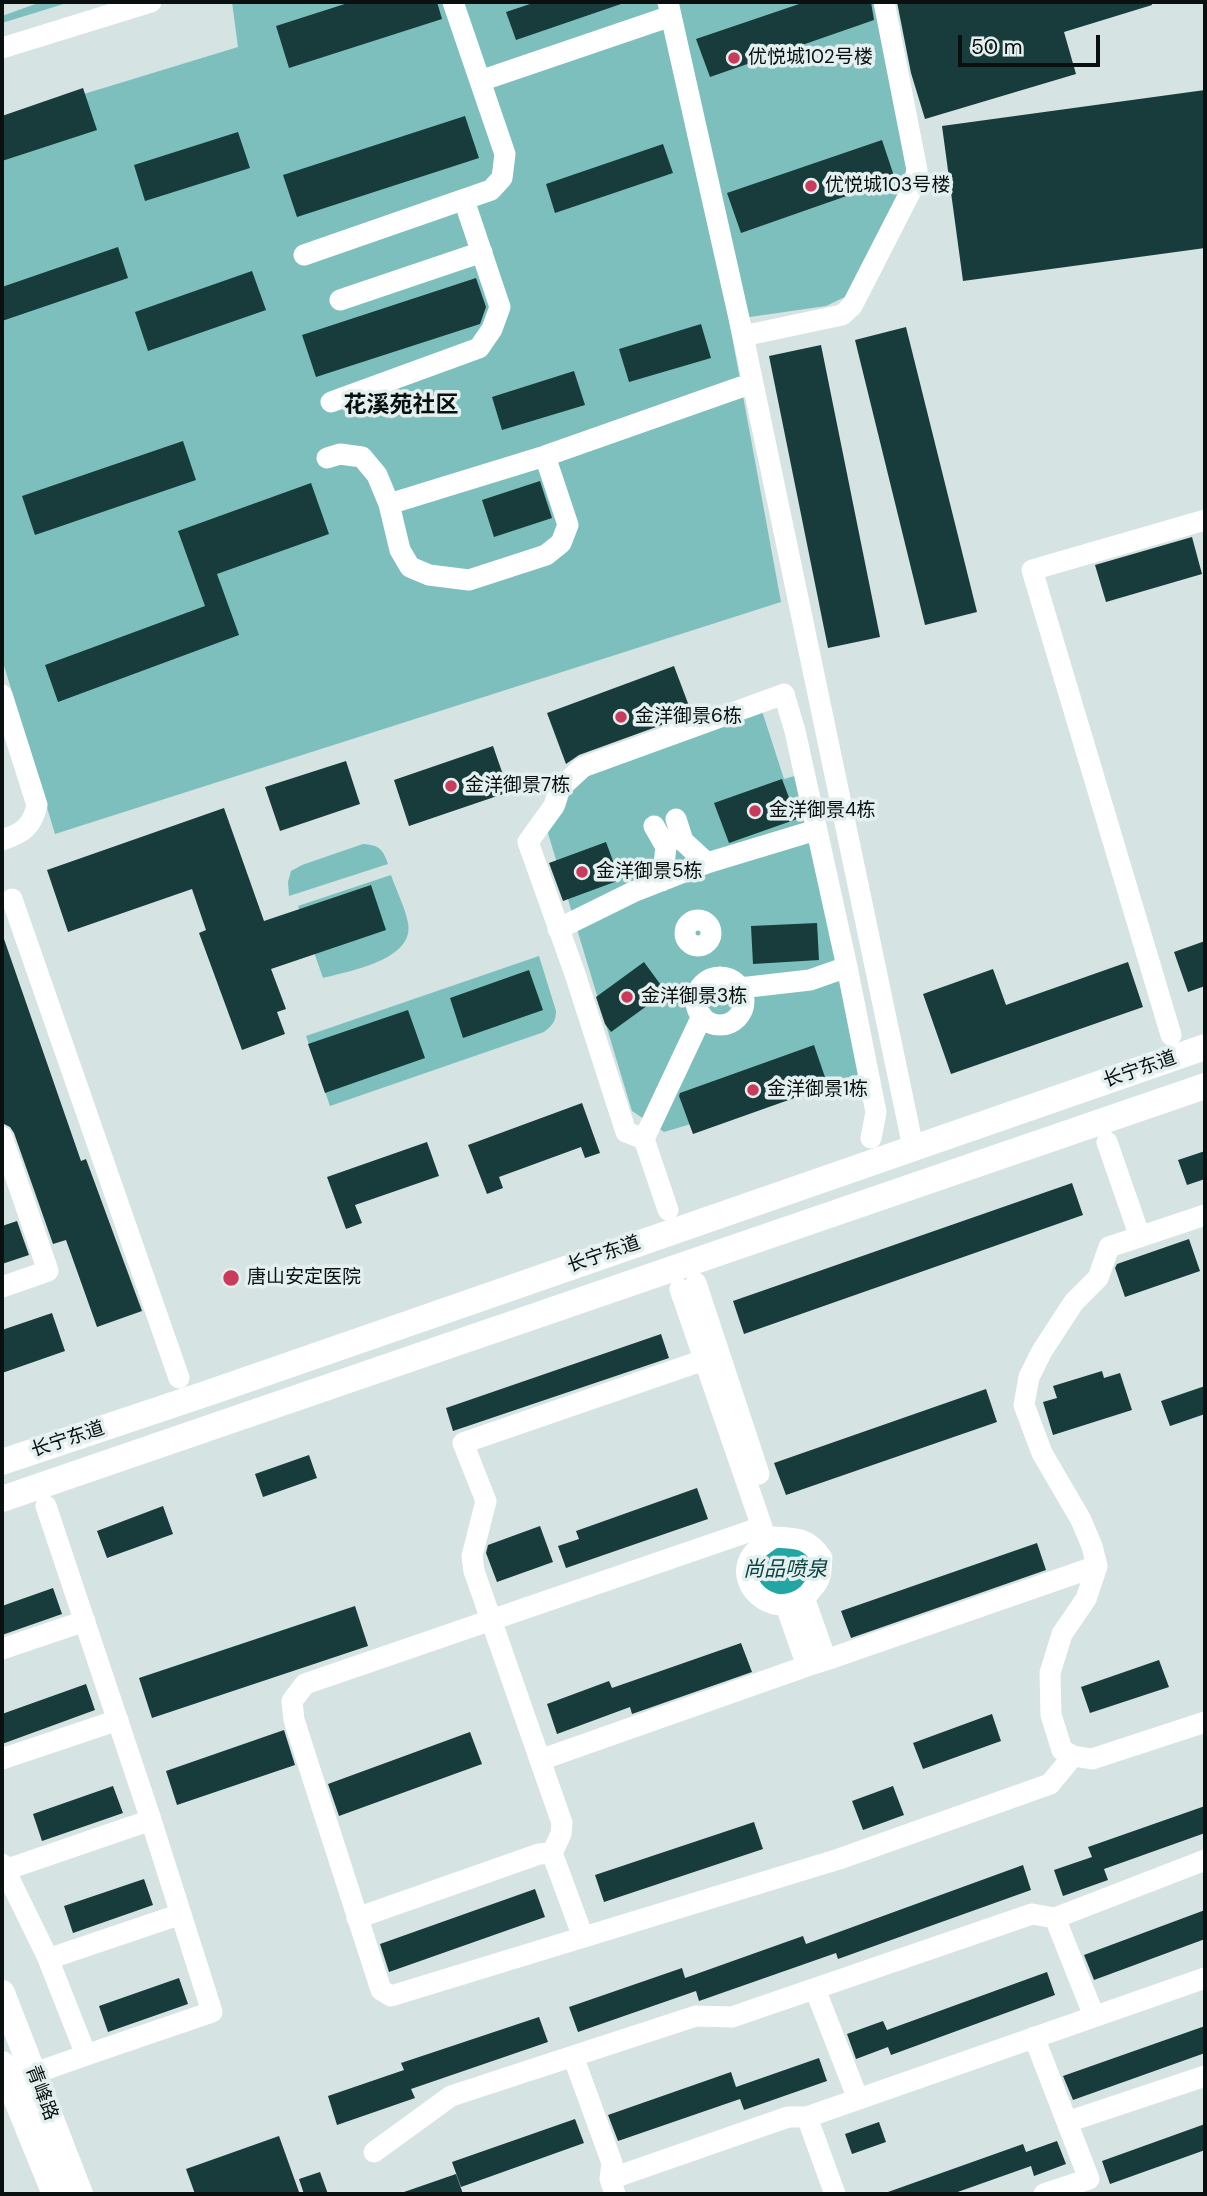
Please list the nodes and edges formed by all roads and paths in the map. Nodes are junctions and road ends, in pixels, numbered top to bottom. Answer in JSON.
{"nodes":[{"id":1,"x":151,"y":2,"type":"edge"},
{"id":2,"x":453,"y":2,"type":"edge"},
{"id":3,"x":884,"y":2,"type":"edge"},
{"id":4,"x":670,"y":9,"type":"edge"},
{"id":5,"x":2,"y":48,"type":"edge"},
{"id":6,"x":480,"y":81,"type":"junction"},
{"id":7,"x":464,"y":200,"type":"junction"},
{"id":8,"x":482,"y":252,"type":"junction"},
{"id":9,"x":304,"y":255,"type":"dead end"},
{"id":10,"x":340,"y":300,"type":"dead end"},
{"id":11,"x":743,"y":336,"type":"junction"},
{"id":12,"x":741,"y":387,"type":"dead end"},
{"id":13,"x":331,"y":402,"type":"dead end"},
{"id":14,"x":545,"y":456,"type":"junction"},
{"id":15,"x":327,"y":458,"type":"dead end"},
{"id":16,"x":389,"y":504,"type":"junction"},
{"id":17,"x":1205,"y":520,"type":"edge"},
{"id":18,"x":2,"y":695,"type":"edge"},
{"id":19,"x":676,"y":819,"type":"dead end"},
{"id":20,"x":654,"y":826,"type":"dead end"},
{"id":21,"x":816,"y":830,"type":"junction"},
{"id":22,"x":2,"y":840,"type":"edge"},
{"id":23,"x":707,"y":863,"type":"junction"},
{"id":24,"x":662,"y":881,"type":"junction"},
{"id":25,"x":12,"y":899,"type":"dead end"},
{"id":26,"x":558,"y":929,"type":"junction"},
{"id":27,"x":704,"y":945,"type":"dead end"},
{"id":28,"x":847,"y":967,"type":"junction"},
{"id":29,"x":713,"y":978,"type":"junction"},
{"id":30,"x":740,"y":988,"type":"junction"},
{"id":31,"x":702,"y":1016,"type":"junction"},
{"id":32,"x":1171,"y":1035,"type":"dead end"},
{"id":33,"x":1205,"y":1047,"type":"edge"},
{"id":34,"x":1205,"y":1086,"type":"edge"},
{"id":35,"x":2,"y":1137,"type":"edge"},
{"id":36,"x":871,"y":1138,"type":"dead end"},
{"id":37,"x":644,"y":1139,"type":"junction"},
{"id":38,"x":1107,"y":1142,"type":"dead end"},
{"id":39,"x":913,"y":1147,"type":"junction"},
{"id":40,"x":8,"y":1179,"type":"edge"},
{"id":41,"x":668,"y":1210,"type":"dead end"},
{"id":42,"x":1205,"y":1215,"type":"edge"},
{"id":43,"x":1140,"y":1237,"type":"junction"},
{"id":44,"x":2,"y":1287,"type":"edge"},
{"id":45,"x":704,"y":1360,"type":"junction"},
{"id":46,"x":179,"y":1378,"type":"dead end"},
{"id":47,"x":2,"y":1462,"type":"edge"},
{"id":48,"x":2,"y":1499,"type":"edge"},
{"id":49,"x":46,"y":1506,"type":"dead end"},
{"id":50,"x":768,"y":1532,"type":"junction"},
{"id":51,"x":1097,"y":1566,"type":"junction"},
{"id":52,"x":796,"y":1603,"type":"junction"},
{"id":53,"x":492,"y":1620,"type":"junction"},
{"id":54,"x":85,"y":1621,"type":"junction"},
{"id":55,"x":2,"y":1649,"type":"edge"},
{"id":56,"x":817,"y":1663,"type":"junction"},
{"id":57,"x":118,"y":1720,"type":"junction"},
{"id":58,"x":1205,"y":1722,"type":"edge"},
{"id":59,"x":1073,"y":1756,"type":"junction"},
{"id":60,"x":2,"y":1759,"type":"edge"},
{"id":61,"x":540,"y":1760,"type":"junction"},
{"id":62,"x":151,"y":1820,"type":"junction"},
{"id":63,"x":552,"y":1853,"type":"junction"},
{"id":64,"x":1205,"y":1860,"type":"edge"},
{"id":65,"x":3,"y":1867,"type":"edge"},
{"id":66,"x":181,"y":1914,"type":"junction"},
{"id":67,"x":357,"y":1918,"type":"junction"},
{"id":68,"x":1055,"y":1918,"type":"junction"},
{"id":69,"x":583,"y":1937,"type":"junction"},
{"id":70,"x":48,"y":1959,"type":"junction"},
{"id":71,"x":1205,"y":1978,"type":"edge"},
{"id":72,"x":815,"y":1989,"type":"junction"},
{"id":73,"x":2,"y":1993,"type":"edge"},
{"id":74,"x":1094,"y":2016,"type":"junction"},
{"id":75,"x":1034,"y":2037,"type":"junction"},
{"id":76,"x":86,"y":2055,"type":"junction"},
{"id":77,"x":573,"y":2056,"type":"junction"},
{"id":78,"x":2,"y":2064,"type":"edge"},
{"id":79,"x":1205,"y":2077,"type":"edge"},
{"id":80,"x":2,"y":2085,"type":"edge"},
{"id":81,"x":858,"y":2099,"type":"junction"},
{"id":82,"x":807,"y":2117,"type":"junction"},
{"id":83,"x":1067,"y":2122,"type":"junction"},
{"id":84,"x":374,"y":2152,"type":"dead end"},
{"id":85,"x":612,"y":2187,"type":"edge"},
{"id":86,"x":55,"y":2194,"type":"edge"},
{"id":87,"x":80,"y":2194,"type":"edge"},
{"id":88,"x":835,"y":2194,"type":"edge"},
{"id":89,"x":1044,"y":2194,"type":"edge"}],
"edges":[{"from":1,"to":5,"type":"street"},
{"from":2,"to":6,"type":"street"},
{"from":3,"to":11,"type":"street"},
{"from":4,"to":6,"type":"street"},
{"from":4,"to":11,"type":"street"},
{"from":6,"to":7,"type":"street"},
{"from":7,"to":8,"type":"street"},
{"from":7,"to":9,"type":"street"},
{"from":8,"to":10,"type":"street"},
{"from":8,"to":13,"type":"street"},
{"from":11,"to":39,"type":"street"},
{"from":12,"to":14,"type":"street"},
{"from":14,"to":16,"type":"street"},
{"from":14,"to":16,"type":"street"},
{"from":15,"to":16,"type":"street"},
{"from":17,"to":32,"type":"street"},
{"from":18,"to":22,"type":"street"},
{"from":19,"to":23,"type":"street"},
{"from":20,"to":24,"type":"street"},
{"from":21,"to":23,"type":"street"},
{"from":21,"to":26,"type":"street"},
{"from":21,"to":28,"type":"street"},
{"from":23,"to":24,"type":"street"},
{"from":24,"to":26,"type":"street"},
{"from":25,"to":46,"type":"street"},
{"from":26,"to":37,"type":"street"},
{"from":27,"to":29,"type":"street"},
{"from":28,"to":30,"type":"street"},
{"from":28,"to":36,"type":"street"},
{"from":29,"to":30,"type":"street"},
{"from":29,"to":31,"type":"street"},
{"from":30,"to":31,"type":"street"},
{"from":31,"to":37,"type":"street"},
{"from":33,"to":39,"type":"main road","name":"长宁东道"},
{"from":34,"to":48,"type":"main road","name":"长宁东道"},
{"from":35,"to":40,"type":"street"},
{"from":37,"to":41,"type":"street"},
{"from":38,"to":43,"type":"street"},
{"from":39,"to":47,"type":"main road","name":"长宁东道"},
{"from":40,"to":44,"type":"street"},
{"from":42,"to":43,"type":"street"},
{"from":43,"to":51,"type":"street"},
{"from":45,"to":50,"type":"street"},
{"from":45,"to":50,"type":"street"},
{"from":45,"to":53,"type":"street"},
{"from":49,"to":54,"type":"street"},
{"from":50,"to":52,"type":"street"},
{"from":50,"to":52,"type":"street"},
{"from":50,"to":53,"type":"street"},
{"from":51,"to":56,"type":"street"},
{"from":51,"to":59,"type":"street"},
{"from":52,"to":56,"type":"street"},
{"from":53,"to":61,"type":"street"},
{"from":53,"to":67,"type":"street"},
{"from":54,"to":55,"type":"street"},
{"from":54,"to":57,"type":"street"},
{"from":56,"to":61,"type":"street"},
{"from":57,"to":60,"type":"street"},
{"from":57,"to":62,"type":"street"},
{"from":58,"to":59,"type":"street"},
{"from":59,"to":69,"type":"street"},
{"from":61,"to":63,"type":"street"},
{"from":62,"to":65,"type":"street"},
{"from":62,"to":66,"type":"street"},
{"from":63,"to":67,"type":"street"},
{"from":63,"to":69,"type":"street"},
{"from":64,"to":68,"type":"street"},
{"from":65,"to":70,"type":"street"},
{"from":66,"to":70,"type":"street"},
{"from":66,"to":76,"type":"street"},
{"from":67,"to":69,"type":"street"},
{"from":68,"to":72,"type":"street"},
{"from":68,"to":74,"type":"street"},
{"from":70,"to":76,"type":"street"},
{"from":71,"to":74,"type":"street"},
{"from":72,"to":77,"type":"street"},
{"from":72,"to":81,"type":"street"},
{"from":73,"to":87,"type":"main road","name":"青峰路"},
{"from":74,"to":75,"type":"street"},
{"from":75,"to":81,"type":"street"},
{"from":75,"to":83,"type":"street"},
{"from":76,"to":80,"type":"street"},
{"from":77,"to":84,"type":"street"},
{"from":77,"to":85,"type":"street"},
{"from":78,"to":86,"type":"main road","name":"青峰路"},
{"from":79,"to":83,"type":"street"},
{"from":81,"to":82,"type":"street"},
{"from":82,"to":85,"type":"street"},
{"from":82,"to":88,"type":"street"},
{"from":83,"to":89,"type":"street"}]}
